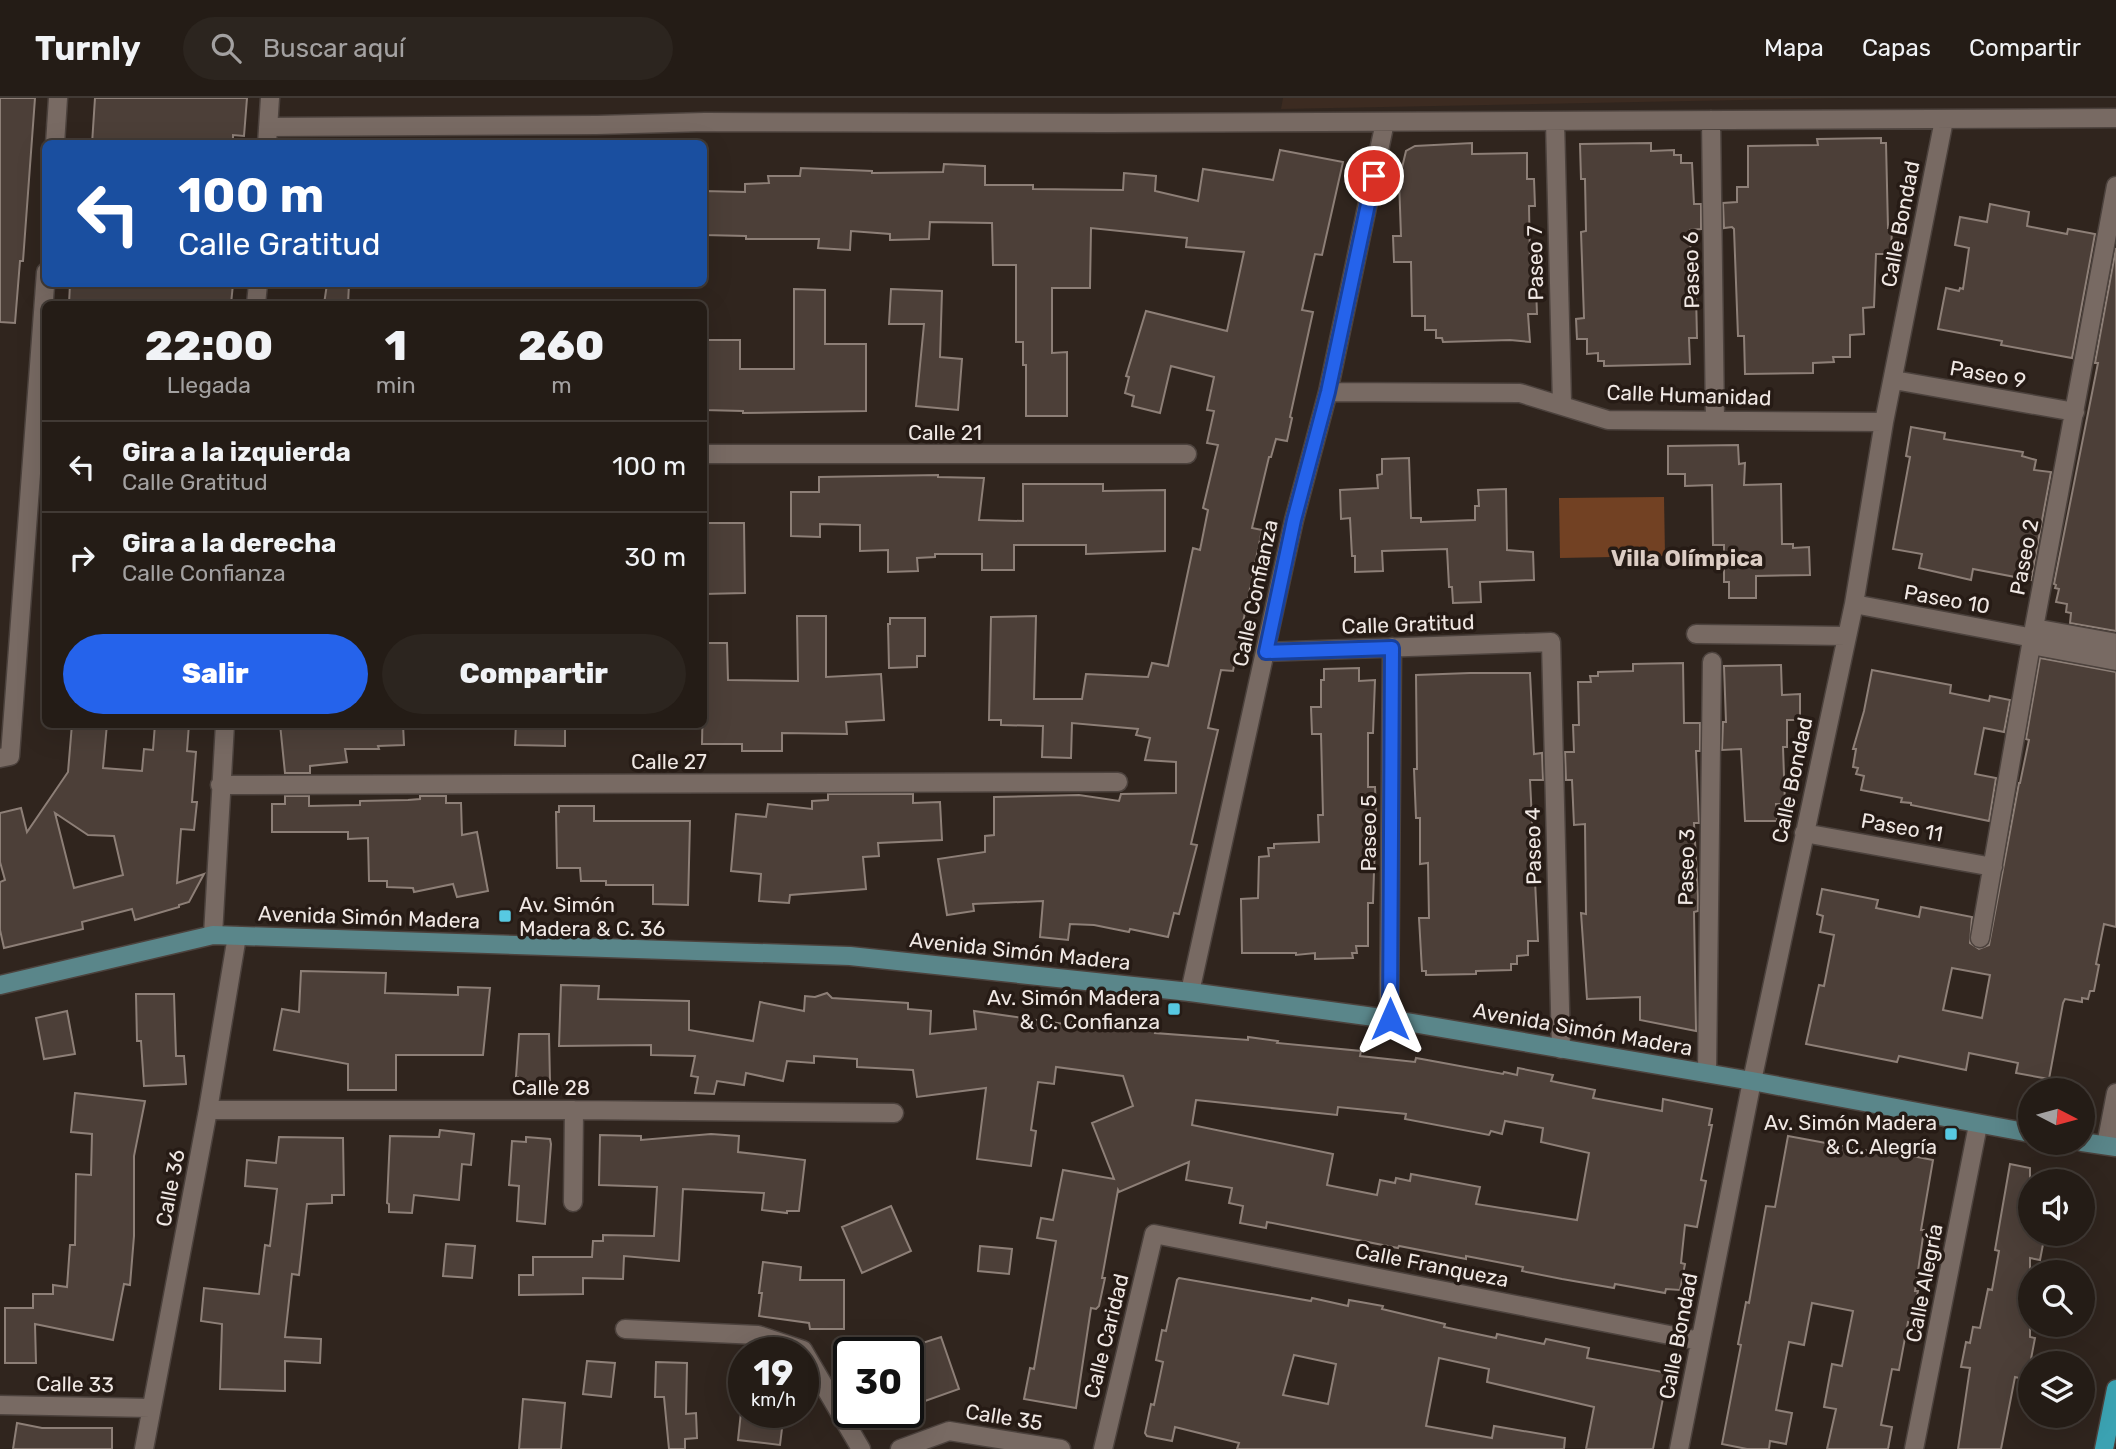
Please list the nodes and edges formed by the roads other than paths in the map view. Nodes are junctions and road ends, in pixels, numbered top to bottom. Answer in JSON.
{"nodes":[{"id":1,"x":58,"y":98,"type":"edge"},
{"id":2,"x":270,"y":98,"type":"edge"},
{"id":3,"x":2116,"y":118,"type":"edge"},
{"id":4,"x":1711,"y":120,"type":"junction"},
{"id":5,"x":1944,"y":120,"type":"junction"},
{"id":6,"x":1555,"y":121,"type":"junction"},
{"id":7,"x":1385,"y":122,"type":"junction"},
{"id":8,"x":268,"y":135,"type":"edge"},
{"id":9,"x":55,"y":140,"type":"edge"},
{"id":10,"x":2116,"y":186,"type":"edge"},
{"id":11,"x":42,"y":326,"type":"edge"},
{"id":12,"x":1894,"y":380,"type":"junction"},
{"id":13,"x":1328,"y":392,"type":"junction"},
{"id":14,"x":1562,"y":404,"type":"junction"},
{"id":15,"x":2075,"y":412,"type":"junction"},
{"id":16,"x":1715,"y":420,"type":"junction"},
{"id":17,"x":1884,"y":422,"type":"junction"},
{"id":18,"x":707,"y":454,"type":"edge"},
{"id":19,"x":1187,"y":454,"type":"dead end"},
{"id":20,"x":1854,"y":604,"type":"junction"},
{"id":21,"x":1696,"y":634,"type":"dead end"},
{"id":22,"x":1846,"y":636,"type":"junction"},
{"id":23,"x":2033,"y":637,"type":"junction"},
{"id":24,"x":1551,"y":642,"type":"joint"},
{"id":25,"x":2116,"y":643,"type":"edge"},
{"id":26,"x":1392,"y":648,"type":"junction"},
{"id":27,"x":1266,"y":652,"type":"junction"},
{"id":28,"x":2116,"y":661,"type":"edge"},
{"id":29,"x":1712,"y":662,"type":"dead end"},
{"id":30,"x":225,"y":728,"type":"edge"},
{"id":31,"x":0,"y":758,"type":"edge"},
{"id":32,"x":1118,"y":782,"type":"dead end"},
{"id":33,"x":220,"y":785,"type":"junction"},
{"id":34,"x":1804,"y":833,"type":"junction"},
{"id":35,"x":1993,"y":867,"type":"junction"},
{"id":36,"x":213,"y":935,"type":"junction"},
{"id":37,"x":237,"y":936,"type":"junction"},
{"id":38,"x":1979,"y":938,"type":"dead end"},
{"id":39,"x":0,"y":985,"type":"edge"},
{"id":40,"x":1190,"y":992,"type":"junction"},
{"id":41,"x":1390,"y":1019,"type":"junction"},
{"id":42,"x":1561,"y":1049,"type":"junction"},
{"id":43,"x":1707,"y":1073,"type":"junction"},
{"id":44,"x":1752,"y":1081,"type":"junction"},
{"id":45,"x":2116,"y":1093,"type":"edge"},
{"id":46,"x":208,"y":1110,"type":"junction"},
{"id":47,"x":574,"y":1110,"type":"junction"},
{"id":48,"x":894,"y":1114,"type":"dead end"},
{"id":49,"x":1978,"y":1125,"type":"junction"},
{"id":50,"x":2018,"y":1131,"type":"edge"},
{"id":51,"x":2111,"y":1146,"type":"edge"},
{"id":52,"x":573,"y":1202,"type":"dead end"},
{"id":53,"x":1154,"y":1234,"type":"joint"},
{"id":54,"x":625,"y":1329,"type":"dead end"},
{"id":55,"x":1700,"y":1341,"type":"junction"},
{"id":56,"x":2116,"y":1389,"type":"edge"},
{"id":57,"x":0,"y":1405,"type":"edge"},
{"id":58,"x":150,"y":1408,"type":"junction"},
{"id":59,"x":144,"y":1449,"type":"edge"},
{"id":60,"x":861,"y":1449,"type":"edge"},
{"id":61,"x":900,"y":1449,"type":"edge"},
{"id":62,"x":1061,"y":1449,"type":"edge"},
{"id":63,"x":1103,"y":1449,"type":"edge"},
{"id":64,"x":1679,"y":1449,"type":"edge"},
{"id":65,"x":1914,"y":1449,"type":"edge"},
{"id":66,"x":2104,"y":1449,"type":"edge"}],
"edges":[{"from":1,"to":9,"type":"street"},
{"from":2,"to":8,"type":"street"},
{"from":3,"to":5,"type":"street"},
{"from":4,"to":5,"type":"street"},
{"from":4,"to":6,"type":"street"},
{"from":4,"to":16,"type":"street","name":"Paseo 6"},
{"from":5,"to":12,"type":"street","name":"Calle Bondad"},
{"from":6,"to":7,"type":"street"},
{"from":6,"to":14,"type":"street","name":"Paseo 7"},
{"from":7,"to":8,"type":"street"},
{"from":7,"to":13,"type":"street","name":"Calle Confianza"},
{"from":10,"to":15,"type":"street","name":"Paseo 2"},
{"from":11,"to":31,"type":"street"},
{"from":12,"to":15,"type":"street","name":"Paseo 9"},
{"from":12,"to":17,"type":"street","name":"Calle Bondad"},
{"from":13,"to":14,"type":"street","name":"Calle Humanidad"},
{"from":13,"to":27,"type":"street","name":"Calle Confianza"},
{"from":14,"to":16,"type":"street","name":"Calle Humanidad"},
{"from":15,"to":23,"type":"street","name":"Paseo 2"},
{"from":16,"to":17,"type":"street","name":"Calle Humanidad"},
{"from":17,"to":20,"type":"street","name":"Calle Bondad"},
{"from":18,"to":19,"type":"street","name":"Calle 21"},
{"from":20,"to":22,"type":"street","name":"Calle Bondad"},
{"from":20,"to":23,"type":"street","name":"Paseo 10"},
{"from":21,"to":22,"type":"street"},
{"from":22,"to":34,"type":"street","name":"Calle Bondad"},
{"from":23,"to":25,"type":"street"},
{"from":23,"to":28,"type":"street"},
{"from":23,"to":35,"type":"street","name":"Paseo 2"},
{"from":24,"to":26,"type":"street","name":"Calle Gratitud"},
{"from":24,"to":42,"type":"street","name":"Paseo 4"},
{"from":26,"to":27,"type":"street","name":"Calle Gratitud"},
{"from":26,"to":41,"type":"street","name":"Paseo 5"},
{"from":27,"to":40,"type":"street","name":"Calle Confianza"},
{"from":29,"to":43,"type":"street","name":"Paseo 3"},
{"from":30,"to":33,"type":"street"},
{"from":32,"to":33,"type":"street","name":"Calle 27"},
{"from":33,"to":36,"type":"street"},
{"from":34,"to":35,"type":"street","name":"Paseo 11"},
{"from":34,"to":44,"type":"street","name":"Calle Bondad"},
{"from":35,"to":38,"type":"street","name":"Paseo 2"},
{"from":36,"to":37,"type":"street","name":"Avenida Simón Madera"},
{"from":36,"to":39,"type":"street","name":"Avenida Simón Madera"},
{"from":37,"to":40,"type":"street","name":"Avenida Simón Madera"},
{"from":37,"to":46,"type":"street","name":"Calle 36"},
{"from":40,"to":41,"type":"street","name":"Avenida Simón Madera"},
{"from":41,"to":42,"type":"street","name":"Avenida Simón Madera"},
{"from":42,"to":43,"type":"street","name":"Avenida Simón Madera"},
{"from":43,"to":44,"type":"street","name":"Avenida Simón Madera"},
{"from":44,"to":49,"type":"street","name":"Avenida Simón Madera"},
{"from":44,"to":55,"type":"street","name":"Calle Bondad"},
{"from":45,"to":51,"type":"street"},
{"from":46,"to":47,"type":"street","name":"Calle 28"},
{"from":46,"to":58,"type":"street","name":"Calle 36"},
{"from":47,"to":48,"type":"street","name":"Calle 28"},
{"from":47,"to":52,"type":"street"},
{"from":49,"to":50,"type":"street","name":"Avenida Simón Madera"},
{"from":49,"to":65,"type":"street","name":"Calle Alegría"},
{"from":53,"to":55,"type":"street","name":"Calle Franqueza"},
{"from":53,"to":63,"type":"street","name":"Calle Caridad"},
{"from":54,"to":60,"type":"street"},
{"from":55,"to":64,"type":"street","name":"Calle Bondad"},
{"from":56,"to":66,"type":"main road"},
{"from":57,"to":58,"type":"street","name":"Calle 33"},
{"from":58,"to":59,"type":"street","name":"Calle 36"},
{"from":61,"to":62,"type":"street","name":"Calle 35"}]}
